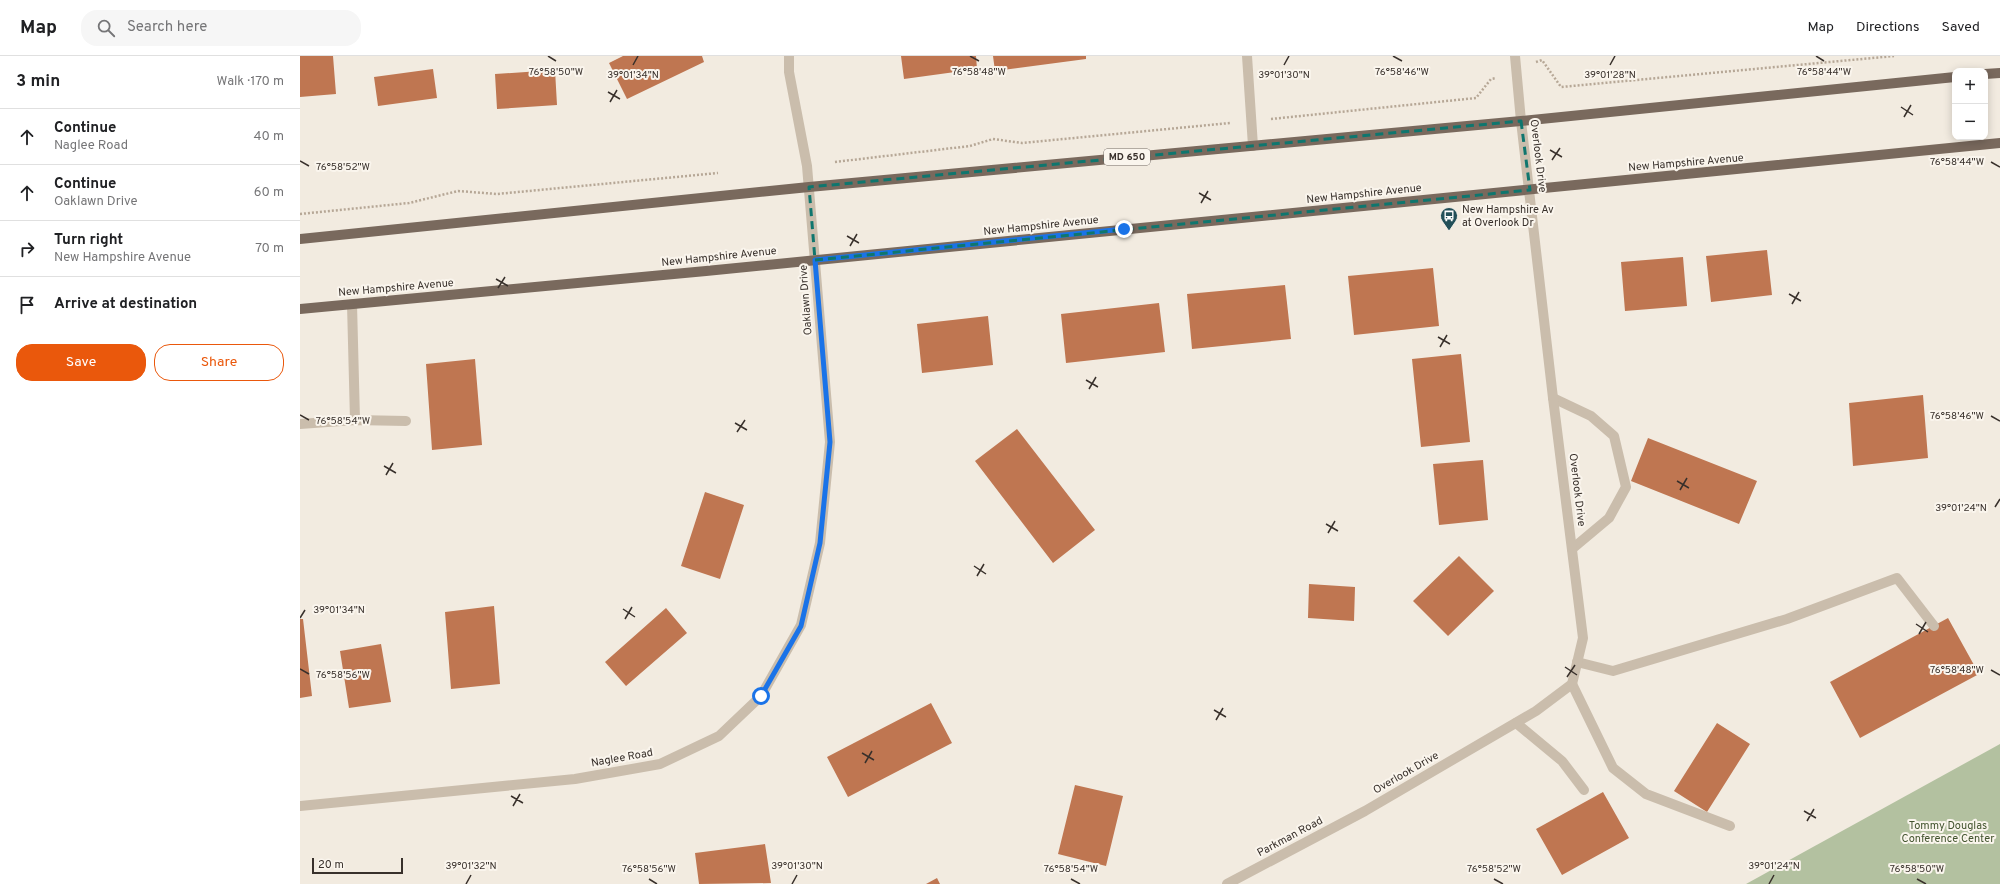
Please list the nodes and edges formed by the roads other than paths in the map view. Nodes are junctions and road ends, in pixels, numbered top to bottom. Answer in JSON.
{"nodes":[{"id":1,"x":789,"y":56,"type":"edge"},
{"id":2,"x":1247,"y":56,"type":"edge"},
{"id":3,"x":1515,"y":56,"type":"edge"},
{"id":4,"x":2000,"y":73,"type":"edge"},
{"id":5,"x":1988,"y":74,"type":"edge"},
{"id":6,"x":1952,"y":77,"type":"edge"},
{"id":7,"x":1521,"y":121,"type":"junction"},
{"id":8,"x":2000,"y":143,"type":"edge"},
{"id":9,"x":1254,"y":146,"type":"junction"},
{"id":10,"x":810,"y":187,"type":"junction"},
{"id":11,"x":1530,"y":190,"type":"junction"},
{"id":12,"x":300,"y":239,"type":"edge"},
{"id":13,"x":815,"y":260,"type":"junction"},
{"id":14,"x":352,"y":304,"type":"junction"},
{"id":15,"x":300,"y":309,"type":"edge"},
{"id":16,"x":1553,"y":398,"type":"junction"},
{"id":17,"x":355,"y":420,"type":"junction"},
{"id":18,"x":406,"y":421,"type":"dead end"},
{"id":19,"x":300,"y":424,"type":"edge"},
{"id":20,"x":820,"y":543,"type":"joint"},
{"id":21,"x":1572,"y":548,"type":"junction"},
{"id":22,"x":1934,"y":626,"type":"dead end"},
{"id":23,"x":1577,"y":662,"type":"junction"},
{"id":24,"x":1572,"y":684,"type":"junction"},
{"id":25,"x":1516,"y":723,"type":"junction"},
{"id":26,"x":1584,"y":790,"type":"dead end"},
{"id":27,"x":300,"y":806,"type":"edge"},
{"id":28,"x":1365,"y":811,"type":"joint"},
{"id":29,"x":1730,"y":826,"type":"dead end"},
{"id":30,"x":1227,"y":884,"type":"edge"}],
"edges":[{"from":1,"to":10,"type":"street","name":"Oaklawn Drive"},
{"from":2,"to":9,"type":"street"},
{"from":3,"to":7,"type":"street","name":"Overlook Drive"},
{"from":4,"to":5,"type":"main road"},
{"from":6,"to":7,"type":"main road","number":"MD 650"},
{"from":7,"to":9,"type":"main road","number":"MD 650"},
{"from":7,"to":11,"type":"street","name":"Overlook Drive"},
{"from":8,"to":11,"type":"main road","name":"New Hampshire Avenue"},
{"from":9,"to":10,"type":"main road","number":"MD 650"},
{"from":10,"to":12,"type":"main road","number":"MD 650"},
{"from":10,"to":13,"type":"street","name":"Oaklawn Drive"},
{"from":11,"to":13,"type":"main road","name":"New Hampshire Avenue"},
{"from":11,"to":16,"type":"street","name":"Overlook Drive"},
{"from":13,"to":14,"type":"main road","name":"New Hampshire Avenue"},
{"from":13,"to":20,"type":"street","name":"Oaklawn Drive"},
{"from":14,"to":15,"type":"main road","name":"New Hampshire Avenue"},
{"from":14,"to":17,"type":"street"},
{"from":16,"to":21,"type":"street","name":"Overlook Drive"},
{"from":16,"to":21,"type":"street"},
{"from":17,"to":18,"type":"street"},
{"from":17,"to":19,"type":"street"},
{"from":20,"to":27,"type":"street","name":"Naglee Road"},
{"from":21,"to":23,"type":"street","name":"Overlook Drive"},
{"from":22,"to":23,"type":"street"},
{"from":23,"to":24,"type":"street","name":"Overlook Drive"},
{"from":24,"to":25,"type":"street","name":"Overlook Drive"},
{"from":24,"to":29,"type":"street"},
{"from":25,"to":26,"type":"street"},
{"from":25,"to":28,"type":"street","name":"Overlook Drive"},
{"from":28,"to":30,"type":"street","name":"Parkman Road"}]}
